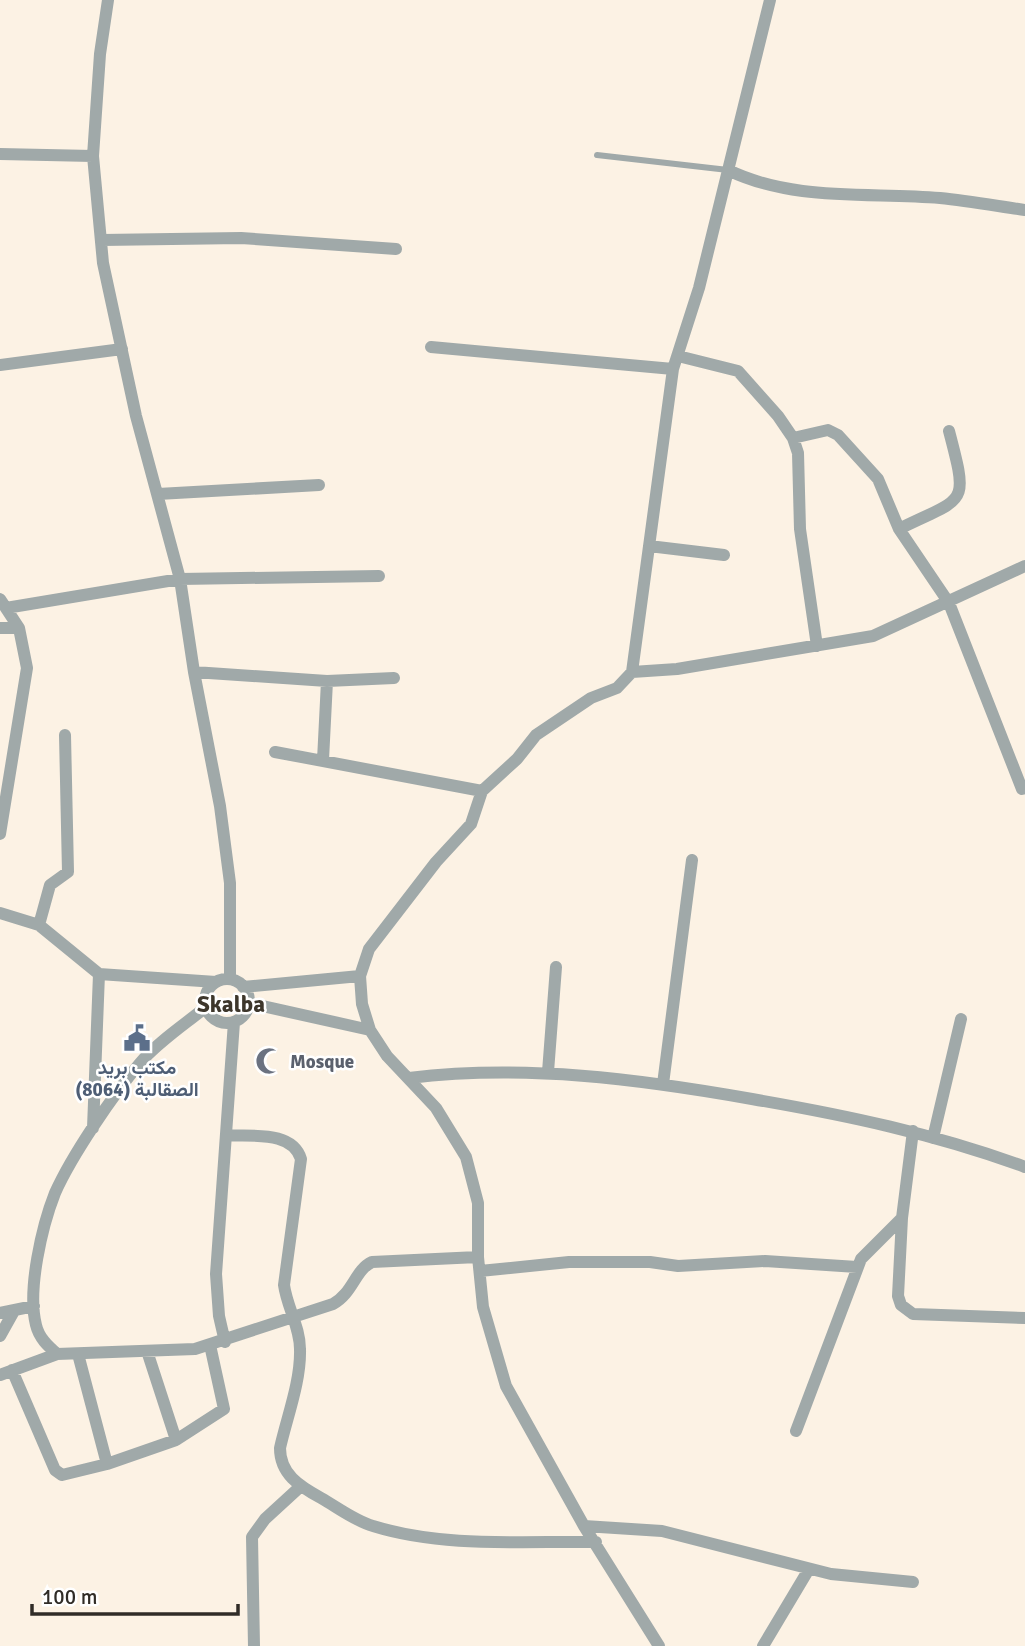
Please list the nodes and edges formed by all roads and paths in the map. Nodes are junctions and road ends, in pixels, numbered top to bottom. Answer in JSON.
{"nodes":[{"id":1,"x":108,"y":0,"type":"edge"},
{"id":2,"x":769,"y":0,"type":"edge"},
{"id":3,"x":0,"y":154,"type":"edge"},
{"id":4,"x":597,"y":155,"type":"dead end"},
{"id":5,"x":93,"y":156,"type":"junction"},
{"id":6,"x":728,"y":170,"type":"junction"},
{"id":7,"x":1025,"y":210,"type":"edge"},
{"id":8,"x":102,"y":240,"type":"junction"},
{"id":9,"x":396,"y":249,"type":"dead end"},
{"id":10,"x":431,"y":347,"type":"dead end"},
{"id":11,"x":122,"y":349,"type":"junction"},
{"id":12,"x":678,"y":356,"type":"junction"},
{"id":13,"x":0,"y":365,"type":"edge"},
{"id":14,"x":673,"y":369,"type":"junction"},
{"id":15,"x":949,"y":431,"type":"dead end"},
{"id":16,"x":793,"y":438,"type":"junction"},
{"id":17,"x":319,"y":485,"type":"dead end"},
{"id":18,"x":158,"y":494,"type":"junction"},
{"id":19,"x":899,"y":529,"type":"junction"},
{"id":20,"x":649,"y":546,"type":"junction"},
{"id":21,"x":724,"y":555,"type":"dead end"},
{"id":22,"x":1025,"y":566,"type":"edge"},
{"id":23,"x":379,"y":576,"type":"dead end"},
{"id":24,"x":180,"y":579,"type":"junction"},
{"id":25,"x":3,"y":603,"type":"edge"},
{"id":26,"x":949,"y":603,"type":"junction"},
{"id":27,"x":0,"y":628,"type":"edge"},
{"id":28,"x":19,"y":628,"type":"junction"},
{"id":29,"x":817,"y":646,"type":"junction"},
{"id":30,"x":194,"y":672,"type":"junction"},
{"id":31,"x":632,"y":672,"type":"junction"},
{"id":32,"x":394,"y":678,"type":"dead end"},
{"id":33,"x":327,"y":681,"type":"junction"},
{"id":34,"x":65,"y":735,"type":"dead end"},
{"id":35,"x":275,"y":752,"type":"dead end"},
{"id":36,"x":323,"y":760,"type":"junction"},
{"id":37,"x":1022,"y":789,"type":"dead end"},
{"id":38,"x":482,"y":791,"type":"junction"},
{"id":39,"x":0,"y":834,"type":"edge"},
{"id":40,"x":692,"y":860,"type":"dead end"},
{"id":41,"x":0,"y":913,"type":"edge"},
{"id":42,"x":39,"y":925,"type":"junction"},
{"id":43,"x":556,"y":967,"type":"dead end"},
{"id":44,"x":99,"y":974,"type":"junction"},
{"id":45,"x":360,"y":976,"type":"junction"},
{"id":46,"x":230,"y":979,"type":"junction"},
{"id":47,"x":216,"y":982,"type":"junction"},
{"id":48,"x":243,"y":987,"type":"junction"},
{"id":49,"x":249,"y":1003,"type":"junction"},
{"id":50,"x":205,"y":1007,"type":"junction"},
{"id":51,"x":961,"y":1018,"type":"dead end"},
{"id":52,"x":234,"y":1022,"type":"junction"},
{"id":53,"x":370,"y":1030,"type":"junction"},
{"id":54,"x":548,"y":1072,"type":"junction"},
{"id":55,"x":409,"y":1078,"type":"junction"},
{"id":56,"x":663,"y":1084,"type":"junction"},
{"id":57,"x":93,"y":1130,"type":"junction"},
{"id":58,"x":913,"y":1131,"type":"junction"},
{"id":59,"x":226,"y":1135,"type":"junction"},
{"id":60,"x":933,"y":1138,"type":"junction"},
{"id":61,"x":1025,"y":1167,"type":"edge"},
{"id":62,"x":902,"y":1219,"type":"junction"},
{"id":63,"x":478,"y":1257,"type":"junction"},
{"id":64,"x":857,"y":1267,"type":"junction"},
{"id":65,"x":480,"y":1271,"type":"junction"},
{"id":66,"x":34,"y":1306,"type":"junction"},
{"id":67,"x":14,"y":1311,"type":"junction"},
{"id":68,"x":0,"y":1313,"type":"edge"},
{"id":69,"x":1025,"y":1318,"type":"edge"},
{"id":70,"x":292,"y":1319,"type":"junction"},
{"id":71,"x":0,"y":1336,"type":"edge"},
{"id":72,"x":225,"y":1342,"type":"junction"},
{"id":73,"x":211,"y":1345,"type":"junction"},
{"id":74,"x":147,"y":1351,"type":"junction"},
{"id":75,"x":57,"y":1354,"type":"junction"},
{"id":76,"x":78,"y":1354,"type":"junction"},
{"id":77,"x":6,"y":1372,"type":"edge"},
{"id":78,"x":796,"y":1432,"type":"dead end"},
{"id":79,"x":177,"y":1440,"type":"junction"},
{"id":80,"x":107,"y":1464,"type":"junction"},
{"id":81,"x":301,"y":1486,"type":"junction"},
{"id":82,"x":584,"y":1526,"type":"junction"},
{"id":83,"x":596,"y":1542,"type":"junction"},
{"id":84,"x":809,"y":1569,"type":"junction"},
{"id":85,"x":913,"y":1582,"type":"dead end"},
{"id":86,"x":254,"y":1646,"type":"edge"},
{"id":87,"x":659,"y":1646,"type":"edge"},
{"id":88,"x":763,"y":1646,"type":"edge"}],
"edges":[{"from":1,"to":5,"type":"street"},
{"from":2,"to":6,"type":"street"},
{"from":3,"to":5,"type":"street"},
{"from":4,"to":6,"type":"lane"},
{"from":5,"to":8,"type":"street"},
{"from":6,"to":7,"type":"street"},
{"from":6,"to":12,"type":"street"},
{"from":8,"to":9,"type":"street"},
{"from":8,"to":11,"type":"street"},
{"from":10,"to":14,"type":"street"},
{"from":11,"to":13,"type":"street"},
{"from":11,"to":18,"type":"street"},
{"from":12,"to":14,"type":"street"},
{"from":12,"to":16,"type":"street"},
{"from":14,"to":20,"type":"street"},
{"from":15,"to":19,"type":"street"},
{"from":16,"to":19,"type":"street"},
{"from":16,"to":29,"type":"street"},
{"from":17,"to":18,"type":"street"},
{"from":18,"to":24,"type":"street"},
{"from":19,"to":26,"type":"street"},
{"from":20,"to":21,"type":"street"},
{"from":20,"to":31,"type":"street"},
{"from":22,"to":26,"type":"street"},
{"from":23,"to":24,"type":"street"},
{"from":24,"to":25,"type":"street"},
{"from":24,"to":30,"type":"street"},
{"from":25,"to":28,"type":"street"},
{"from":26,"to":29,"type":"street"},
{"from":26,"to":37,"type":"street"},
{"from":27,"to":28,"type":"street"},
{"from":28,"to":39,"type":"street"},
{"from":29,"to":31,"type":"street"},
{"from":30,"to":33,"type":"street"},
{"from":30,"to":46,"type":"street"},
{"from":31,"to":38,"type":"street"},
{"from":32,"to":33,"type":"street"},
{"from":33,"to":36,"type":"street"},
{"from":34,"to":42,"type":"street"},
{"from":35,"to":36,"type":"street"},
{"from":36,"to":38,"type":"street"},
{"from":38,"to":45,"type":"street"},
{"from":40,"to":56,"type":"street"},
{"from":41,"to":42,"type":"street"},
{"from":42,"to":44,"type":"street"},
{"from":43,"to":54,"type":"street"},
{"from":44,"to":47,"type":"street"},
{"from":44,"to":57,"type":"street"},
{"from":45,"to":48,"type":"street"},
{"from":45,"to":53,"type":"street"},
{"from":46,"to":47,"type":"street"},
{"from":46,"to":48,"type":"street"},
{"from":47,"to":50,"type":"street"},
{"from":48,"to":49,"type":"street"},
{"from":49,"to":52,"type":"street"},
{"from":49,"to":53,"type":"street"},
{"from":50,"to":52,"type":"street"},
{"from":50,"to":57,"type":"street"},
{"from":51,"to":60,"type":"street"},
{"from":52,"to":59,"type":"street"},
{"from":53,"to":55,"type":"street"},
{"from":54,"to":55,"type":"street"},
{"from":54,"to":56,"type":"street"},
{"from":55,"to":63,"type":"street"},
{"from":56,"to":58,"type":"street"},
{"from":57,"to":66,"type":"street"},
{"from":58,"to":60,"type":"street"},
{"from":58,"to":62,"type":"street"},
{"from":59,"to":70,"type":"street"},
{"from":59,"to":72,"type":"street"},
{"from":60,"to":61,"type":"street"},
{"from":62,"to":64,"type":"street"},
{"from":62,"to":69,"type":"street"},
{"from":63,"to":65,"type":"street"},
{"from":63,"to":70,"type":"street"},
{"from":64,"to":65,"type":"street"},
{"from":64,"to":78,"type":"street"},
{"from":65,"to":82,"type":"street"},
{"from":66,"to":67,"type":"street"},
{"from":66,"to":75,"type":"street"},
{"from":67,"to":68,"type":"street"},
{"from":67,"to":71,"type":"street"},
{"from":70,"to":72,"type":"street"},
{"from":70,"to":81,"type":"street"},
{"from":72,"to":73,"type":"street"},
{"from":73,"to":74,"type":"street"},
{"from":73,"to":79,"type":"street"},
{"from":74,"to":76,"type":"street"},
{"from":74,"to":79,"type":"street"},
{"from":75,"to":76,"type":"street"},
{"from":75,"to":77,"type":"street"},
{"from":76,"to":80,"type":"street"},
{"from":77,"to":80,"type":"street"},
{"from":79,"to":80,"type":"street"},
{"from":81,"to":83,"type":"street"},
{"from":81,"to":86,"type":"street"},
{"from":82,"to":83,"type":"street"},
{"from":82,"to":84,"type":"street"},
{"from":83,"to":87,"type":"street"},
{"from":84,"to":85,"type":"street"},
{"from":84,"to":88,"type":"street"}]}
